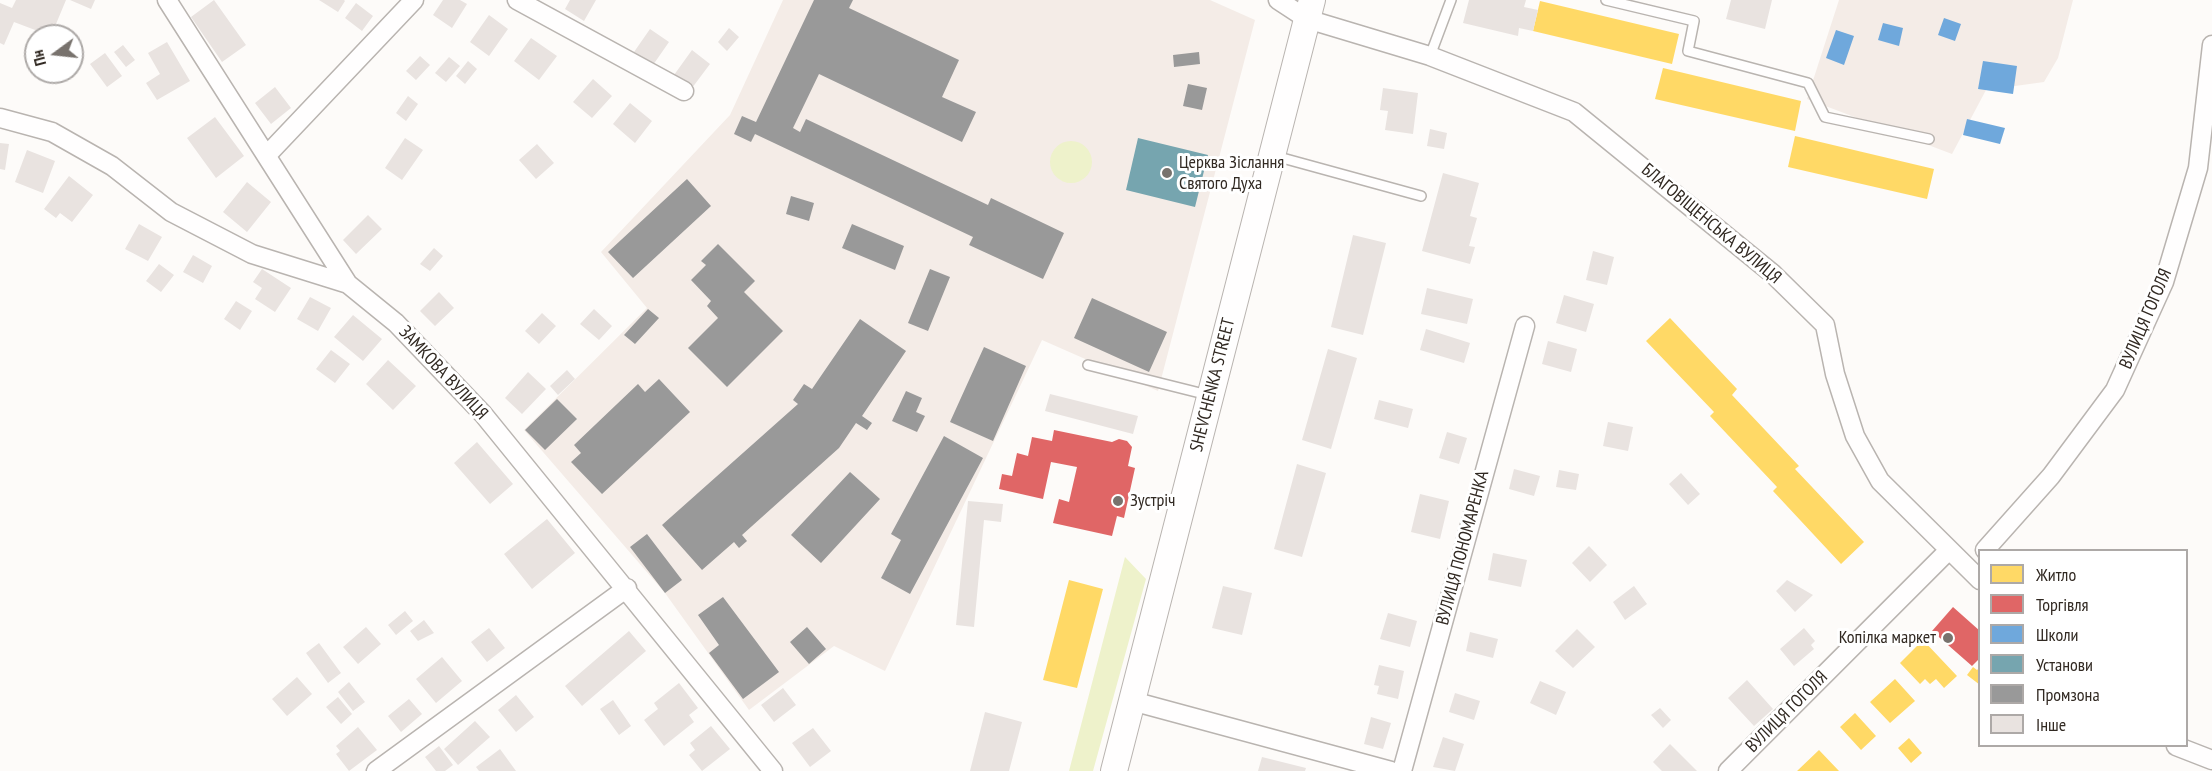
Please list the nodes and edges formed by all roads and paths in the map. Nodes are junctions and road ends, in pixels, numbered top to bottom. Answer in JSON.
{"nodes":[{"id":1,"x":167,"y":0,"type":"edge"},
{"id":2,"x":414,"y":0,"type":"edge"},
{"id":3,"x":517,"y":0,"type":"edge"},
{"id":4,"x":1278,"y":0,"type":"edge"},
{"id":5,"x":1451,"y":0,"type":"edge"},
{"id":6,"x":1606,"y":0,"type":"edge"},
{"id":7,"x":1310,"y":10,"type":"edge"},
{"id":8,"x":2212,"y":45,"type":"edge"},
{"id":9,"x":1430,"y":56,"type":"junction"},
{"id":10,"x":684,"y":91,"type":"dead end"},
{"id":11,"x":0,"y":118,"type":"edge"},
{"id":12,"x":1929,"y":139,"type":"dead end"},
{"id":13,"x":267,"y":155,"type":"junction"},
{"id":14,"x":1272,"y":156,"type":"junction"},
{"id":15,"x":1421,"y":196,"type":"dead end"},
{"id":16,"x":348,"y":284,"type":"junction"},
{"id":17,"x":1525,"y":326,"type":"dead end"},
{"id":18,"x":1089,"y":365,"type":"dead end"},
{"id":19,"x":1210,"y":396,"type":"junction"},
{"id":20,"x":1986,"y":549,"type":"edge"},
{"id":21,"x":1948,"y":550,"type":"junction"},
{"id":22,"x":1976,"y":569,"type":"edge"},
{"id":23,"x":627,"y":588,"type":"junction"},
{"id":24,"x":1132,"y":701,"type":"junction"},
{"id":25,"x":2179,"y":747,"type":"edge"},
{"id":26,"x":2212,"y":760,"type":"edge"},
{"id":27,"x":376,"y":771,"type":"edge"},
{"id":28,"x":773,"y":771,"type":"edge"},
{"id":29,"x":1114,"y":771,"type":"edge"},
{"id":30,"x":1391,"y":771,"type":"edge"},
{"id":31,"x":1402,"y":771,"type":"edge"},
{"id":32,"x":1728,"y":771,"type":"edge"}],
"edges":[{"from":1,"to":13,"type":"street","name":"ЗАМКОВА ВУЛИЦЯ"},
{"from":2,"to":13,"type":"street"},
{"from":3,"to":10,"type":"street"},
{"from":4,"to":7,"type":"street","name":"БЛАГОВІЩЕНСЬКА ВУЛИЦЯ"},
{"from":5,"to":9,"type":"lane"},
{"from":6,"to":12,"type":"lane"},
{"from":7,"to":9,"type":"street","name":"БЛАГОВІЩЕНСЬКА ВУЛИЦЯ"},
{"from":7,"to":14,"type":"main road","name":"SHEVCHENKA STREET"},
{"from":8,"to":20,"type":"street","name":"ВУЛИЦЯ ГОГОЛЯ"},
{"from":9,"to":21,"type":"street","name":"БЛАГОВІЩЕНСЬКА ВУЛИЦЯ"},
{"from":11,"to":16,"type":"street"},
{"from":13,"to":16,"type":"street","name":"ЗАМКОВА ВУЛИЦЯ"},
{"from":14,"to":15,"type":"lane"},
{"from":14,"to":19,"type":"main road","name":"SHEVCHENKA STREET"},
{"from":16,"to":23,"type":"street","name":"ЗАМКОВА ВУЛИЦЯ"},
{"from":17,"to":31,"type":"street","name":"ВУЛИЦЯ ПОНОМАРЕНКА"},
{"from":18,"to":19,"type":"lane"},
{"from":19,"to":24,"type":"main road","name":"SHEVCHENKA STREET"},
{"from":21,"to":22,"type":"street","name":"БЛАГОВІЩЕНСЬКА ВУЛИЦЯ"},
{"from":21,"to":32,"type":"street","name":"ВУЛИЦЯ ГОГОЛЯ"},
{"from":23,"to":27,"type":"street"},
{"from":23,"to":28,"type":"street","name":"ЗАМКОВА ВУЛИЦЯ"},
{"from":24,"to":29,"type":"main road","name":"SHEVCHENKA STREET"},
{"from":24,"to":30,"type":"street"},
{"from":25,"to":26,"type":"street"}]}
